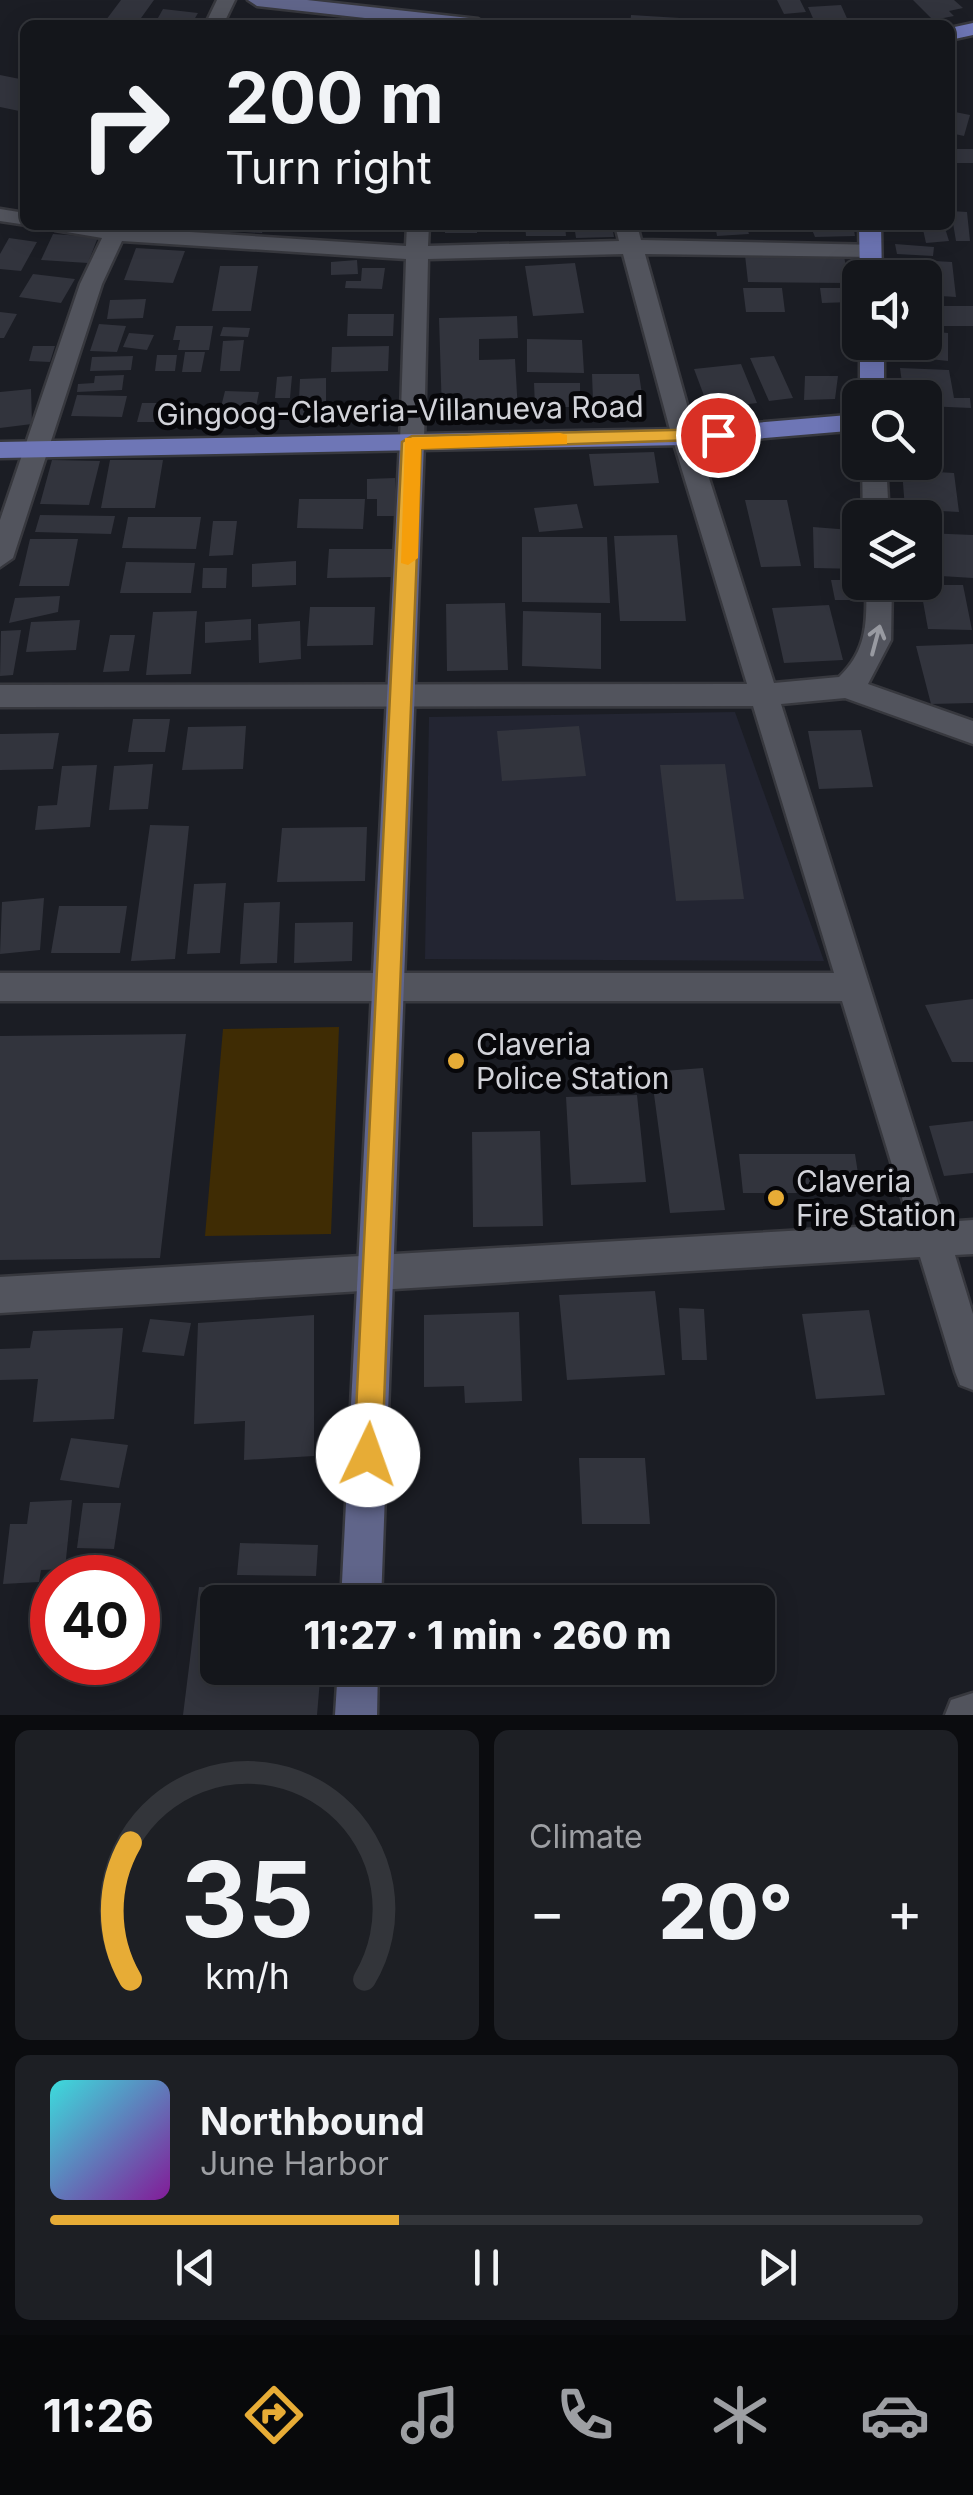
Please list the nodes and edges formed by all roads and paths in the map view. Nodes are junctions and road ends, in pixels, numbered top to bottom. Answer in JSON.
{"nodes":[{"id":1,"x":257,"y":0,"type":"edge"},
{"id":2,"x":426,"y":20,"type":"edge"},
{"id":3,"x":117,"y":230,"type":"edge"},
{"id":4,"x":129,"y":230,"type":"edge"},
{"id":5,"x":417,"y":230,"type":"edge"},
{"id":6,"x":870,"y":230,"type":"edge"},
{"id":7,"x":629,"y":236,"type":"edge"},
{"id":8,"x":871,"y":250,"type":"junction"},
{"id":9,"x":414,"y":253,"type":"junction"},
{"id":10,"x":871,"y":260,"type":"edge"},
{"id":11,"x":842,"y":424,"type":"edge"},
{"id":12,"x":684,"y":437,"type":"junction"},
{"id":13,"x":412,"y":442,"type":"junction"},
{"id":14,"x":0,"y":450,"type":"edge"},
{"id":15,"x":36,"y":450,"type":"junction"},
{"id":16,"x":0,"y":558,"type":"edge"},
{"id":17,"x":880,"y":600,"type":"edge"},
{"id":18,"x":846,"y":688,"type":"junction"},
{"id":19,"x":403,"y":695,"type":"junction"},
{"id":20,"x":764,"y":695,"type":"junction"},
{"id":21,"x":0,"y":696,"type":"edge"},
{"id":22,"x":973,"y":733,"type":"edge"},
{"id":23,"x":0,"y":987,"type":"edge"},
{"id":24,"x":390,"y":987,"type":"junction"},
{"id":25,"x":856,"y":987,"type":"junction"},
{"id":26,"x":932,"y":1237,"type":"junction"},
{"id":27,"x":973,"y":1237,"type":"edge"},
{"id":28,"x":376,"y":1271,"type":"junction"},
{"id":29,"x":0,"y":1295,"type":"edge"},
{"id":30,"x":973,"y":1372,"type":"edge"},
{"id":31,"x":362,"y":1585,"type":"edge"},
{"id":32,"x":357,"y":1685,"type":"edge"},
{"id":33,"x":973,"y":1714,"type":"edge"},
{"id":34,"x":356,"y":1715,"type":"edge"},
{"id":35,"x":966,"y":1715,"type":"edge"}],
"edges":[{"from":1,"to":2,"type":"street"},
{"from":3,"to":15,"type":"street"},
{"from":4,"to":9,"type":"street"},
{"from":5,"to":9,"type":"street"},
{"from":6,"to":8,"type":"main road"},
{"from":7,"to":8,"type":"street"},
{"from":7,"to":9,"type":"street"},
{"from":7,"to":12,"type":"street"},
{"from":8,"to":10,"type":"main road"},
{"from":9,"to":13,"type":"street"},
{"from":11,"to":12,"type":"main road","name":"Gingoog-Claveria-Villanueva Road"},
{"from":12,"to":13,"type":"main road","name":"Gingoog-Claveria-Villanueva Road"},
{"from":12,"to":20,"type":"street"},
{"from":13,"to":15,"type":"main road","name":"Gingoog-Claveria-Villanueva Road"},
{"from":13,"to":19,"type":"street"},
{"from":14,"to":15,"type":"main road","name":"Gingoog-Claveria-Villanueva Road"},
{"from":15,"to":16,"type":"street"},
{"from":18,"to":17,"type":"street","one_way":true},
{"from":18,"to":20,"type":"street"},
{"from":18,"to":22,"type":"street"},
{"from":19,"to":20,"type":"street"},
{"from":19,"to":21,"type":"street"},
{"from":19,"to":24,"type":"street"},
{"from":20,"to":25,"type":"street"},
{"from":23,"to":24,"type":"street"},
{"from":24,"to":25,"type":"street"},
{"from":24,"to":28,"type":"street"},
{"from":25,"to":26,"type":"street"},
{"from":26,"to":27,"type":"street"},
{"from":26,"to":28,"type":"street"},
{"from":26,"to":30,"type":"street"},
{"from":28,"to":29,"type":"street"},
{"from":28,"to":31,"type":"street"},
{"from":32,"to":34,"type":"street"},
{"from":33,"to":35,"type":"street"}]}
